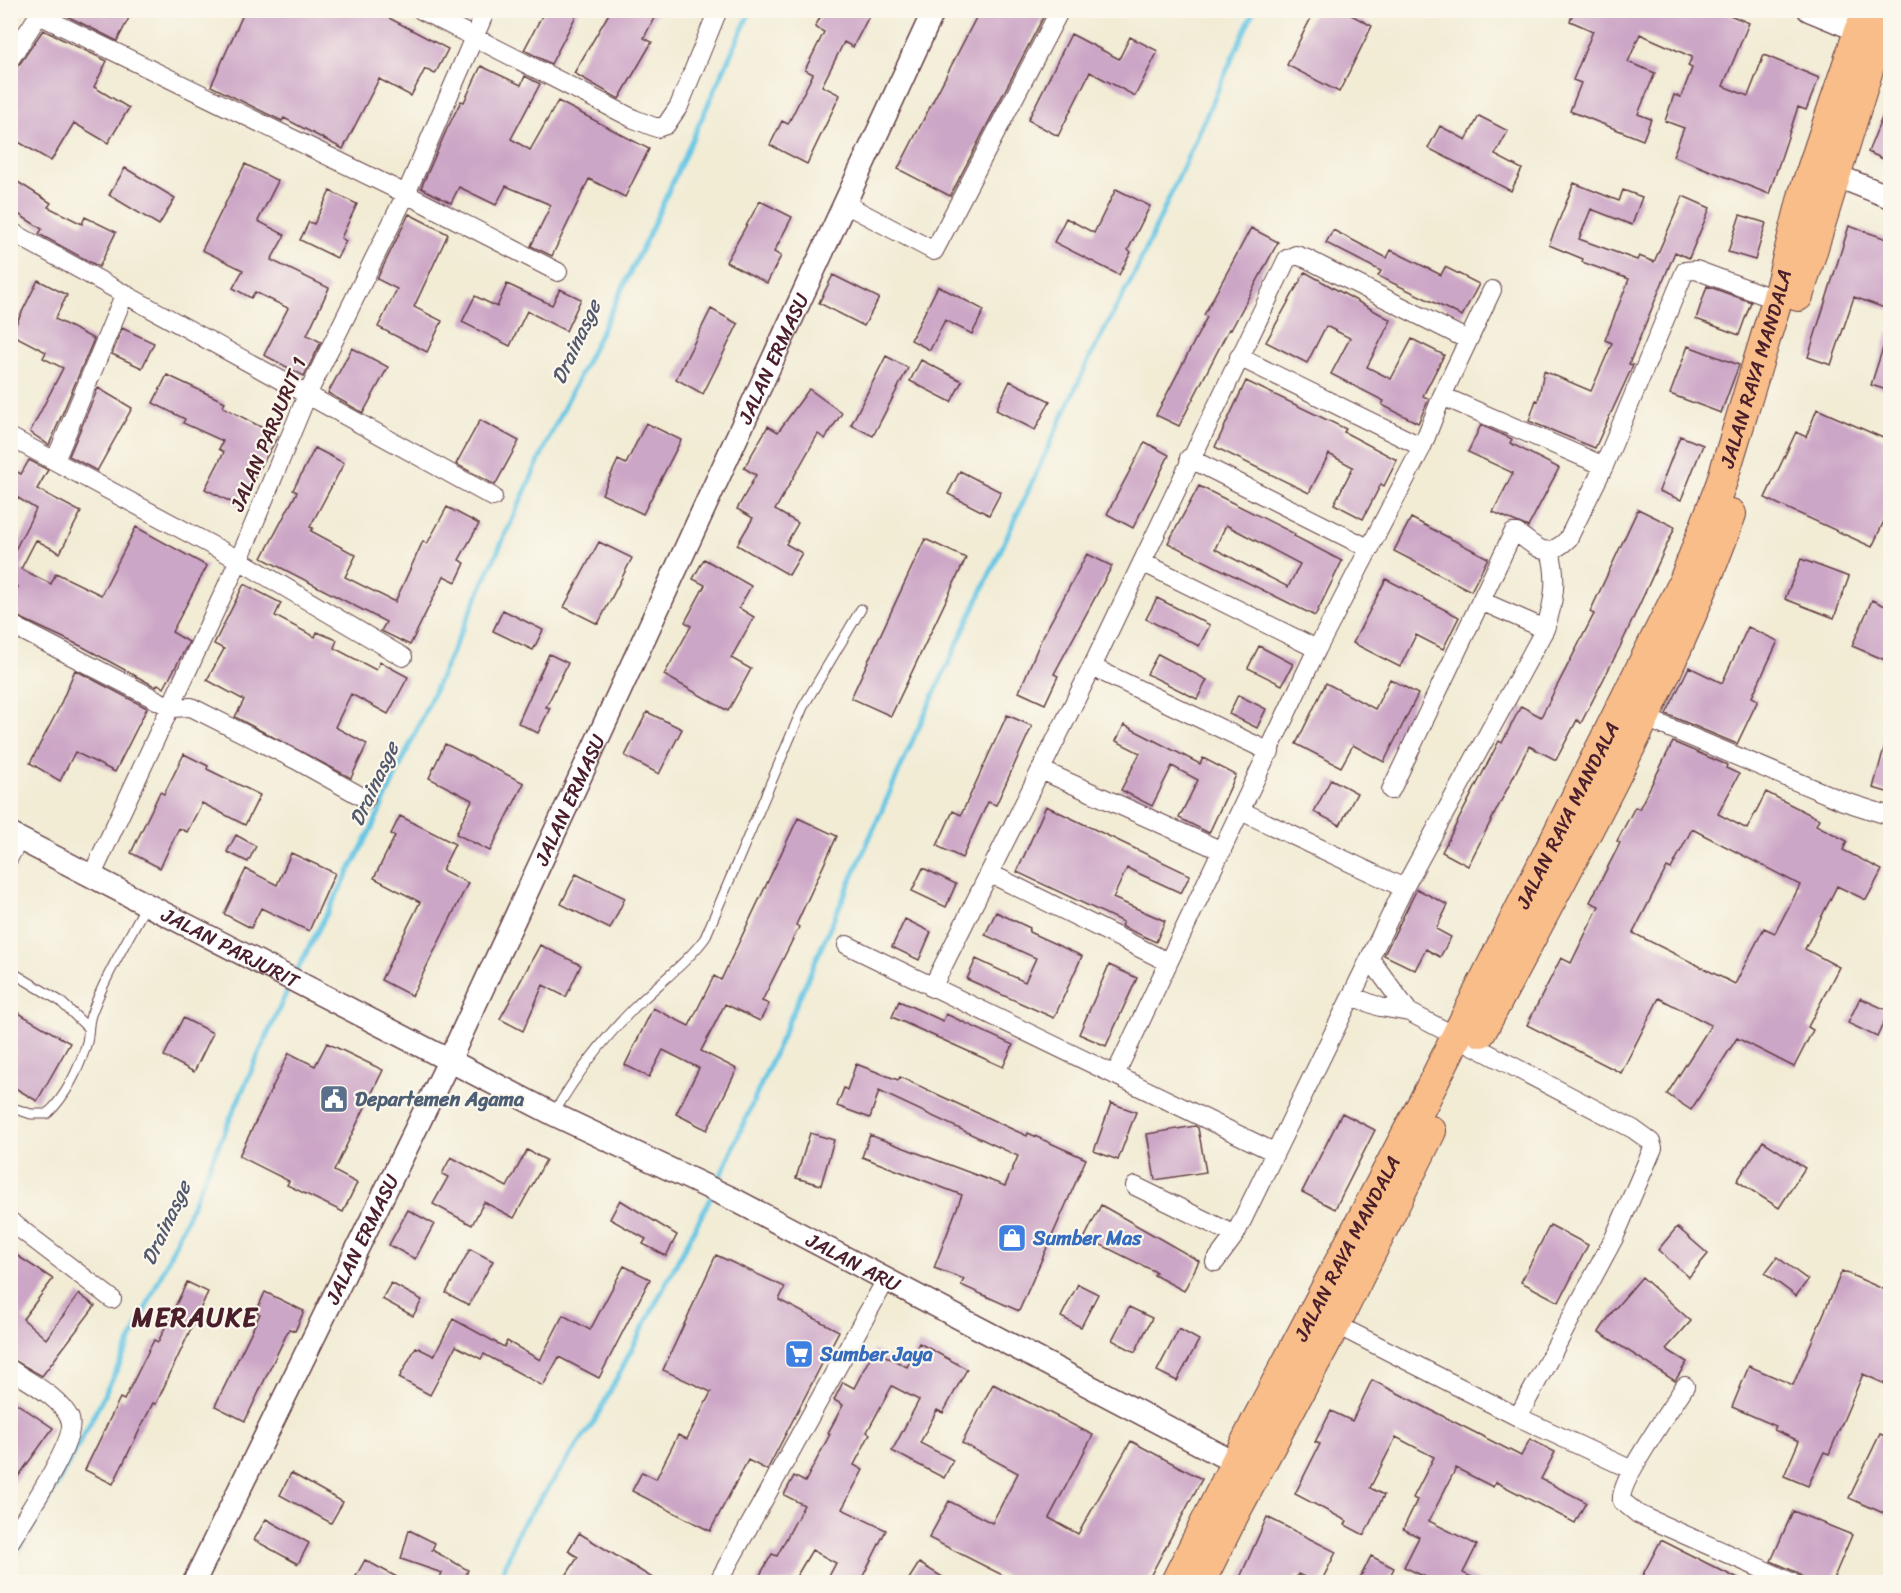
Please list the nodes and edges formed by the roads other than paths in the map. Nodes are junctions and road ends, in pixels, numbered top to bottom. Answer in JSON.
{"nodes":[{"id":1,"x":421,"y":10,"type":"edge"},
{"id":2,"x":486,"y":10,"type":"edge"},
{"id":3,"x":718,"y":10,"type":"edge"},
{"id":4,"x":934,"y":10,"type":"edge"},
{"id":5,"x":1060,"y":10,"type":"edge"},
{"id":6,"x":1809,"y":10,"type":"edge"},
{"id":7,"x":1889,"y":10,"type":"edge"},
{"id":8,"x":40,"y":13,"type":"edge"},
{"id":9,"x":1869,"y":27,"type":"edge"},
{"id":10,"x":474,"y":37,"type":"junction"},
{"id":11,"x":10,"y":59,"type":"edge"},
{"id":12,"x":1835,"y":175,"type":"junction"},
{"id":13,"x":406,"y":194,"type":"junction"},
{"id":14,"x":1890,"y":197,"type":"edge"},
{"id":15,"x":844,"y":204,"type":"junction"},
{"id":16,"x":10,"y":231,"type":"edge"},
{"id":17,"x":558,"y":272,"type":"dead end"},
{"id":18,"x":1492,"y":290,"type":"dead end"},
{"id":19,"x":126,"y":293,"type":"junction"},
{"id":20,"x":1777,"y":300,"type":"junction"},
{"id":21,"x":1468,"y":340,"type":"junction"},
{"id":22,"x":1239,"y":357,"type":"junction"},
{"id":23,"x":308,"y":393,"type":"junction"},
{"id":24,"x":1442,"y":396,"type":"junction"},
{"id":25,"x":10,"y":437,"type":"edge"},
{"id":26,"x":1422,"y":447,"type":"junction"},
{"id":27,"x":1189,"y":458,"type":"junction"},
{"id":28,"x":55,"y":461,"type":"junction"},
{"id":29,"x":1604,"y":466,"type":"junction"},
{"id":30,"x":493,"y":497,"type":"dead end"},
{"id":31,"x":1370,"y":549,"type":"junction"},
{"id":32,"x":1550,"y":552,"type":"junction"},
{"id":33,"x":239,"y":560,"type":"junction"},
{"id":34,"x":1142,"y":562,"type":"junction"},
{"id":35,"x":1481,"y":601,"type":"junction"},
{"id":36,"x":861,"y":609,"type":"dead end"},
{"id":37,"x":10,"y":624,"type":"edge"},
{"id":38,"x":1545,"y":629,"type":"junction"},
{"id":39,"x":1317,"y":650,"type":"junction"},
{"id":40,"x":404,"y":657,"type":"dead end"},
{"id":41,"x":1092,"y":667,"type":"junction"},
{"id":42,"x":172,"y":708,"type":"junction"},
{"id":43,"x":1646,"y":718,"type":"junction"},
{"id":44,"x":1270,"y":752,"type":"junction"},
{"id":45,"x":1041,"y":770,"type":"junction"},
{"id":46,"x":1391,"y":790,"type":"dead end"},
{"id":47,"x":366,"y":799,"type":"dead end"},
{"id":48,"x":1241,"y":811,"type":"junction"},
{"id":49,"x":1890,"y":816,"type":"edge"},
{"id":50,"x":1578,"y":820,"type":"junction"},
{"id":51,"x":17,"y":838,"type":"edge"},
{"id":52,"x":1222,"y":851,"type":"junction"},
{"id":53,"x":10,"y":865,"type":"edge"},
{"id":54,"x":991,"y":874,"type":"junction"},
{"id":55,"x":92,"y":875,"type":"junction"},
{"id":56,"x":1404,"y":888,"type":"junction"},
{"id":57,"x":147,"y":903,"type":"junction"},
{"id":58,"x":847,"y":945,"type":"dead end"},
{"id":59,"x":1370,"y":959,"type":"junction"},
{"id":60,"x":1168,"y":962,"type":"junction"},
{"id":61,"x":10,"y":971,"type":"edge"},
{"id":62,"x":932,"y":988,"type":"junction"},
{"id":63,"x":1351,"y":996,"type":"junction"},
{"id":64,"x":1409,"y":1012,"type":"junction"},
{"id":65,"x":88,"y":1028,"type":"junction"},
{"id":66,"x":1465,"y":1040,"type":"junction"},
{"id":67,"x":448,"y":1061,"type":"junction"},
{"id":68,"x":1115,"y":1075,"type":"junction"},
{"id":69,"x":10,"y":1107,"type":"edge"},
{"id":70,"x":553,"y":1114,"type":"junction"},
{"id":71,"x":1274,"y":1152,"type":"junction"},
{"id":72,"x":1135,"y":1186,"type":"dead end"},
{"id":73,"x":10,"y":1221,"type":"edge"},
{"id":74,"x":1235,"y":1235,"type":"junction"},
{"id":75,"x":1215,"y":1262,"type":"dead end"},
{"id":76,"x":887,"y":1278,"type":"junction"},
{"id":77,"x":112,"y":1299,"type":"dead end"},
{"id":78,"x":1335,"y":1324,"type":"junction"},
{"id":79,"x":10,"y":1369,"type":"edge"},
{"id":80,"x":1686,"y":1386,"type":"dead end"},
{"id":81,"x":1518,"y":1417,"type":"junction"},
{"id":82,"x":1246,"y":1468,"type":"junction"},
{"id":83,"x":1632,"y":1470,"type":"junction"},
{"id":84,"x":10,"y":1542,"type":"edge"},
{"id":85,"x":195,"y":1582,"type":"edge"},
{"id":86,"x":718,"y":1582,"type":"edge"},
{"id":87,"x":1176,"y":1582,"type":"edge"},
{"id":88,"x":1200,"y":1582,"type":"edge"},
{"id":89,"x":1791,"y":1582,"type":"edge"}],
"edges":[{"from":1,"to":10,"type":"street"},
{"from":2,"to":10,"type":"street","name":"JALAN PARJURIT 1"},
{"from":3,"to":10,"type":"street"},
{"from":4,"to":15,"type":"street","name":"JALAN ERMASU"},
{"from":5,"to":15,"type":"street"},
{"from":6,"to":9,"type":"street"},
{"from":7,"to":9,"type":"highway","name":"JALAN RAYA MANDALA"},
{"from":8,"to":11,"type":"street"},
{"from":8,"to":13,"type":"street"},
{"from":9,"to":12,"type":"highway","name":"JALAN RAYA MANDALA"},
{"from":9,"to":20,"type":"highway","name":"JALAN RAYA MANDALA"},
{"from":10,"to":13,"type":"street","name":"JALAN PARJURIT 1"},
{"from":12,"to":14,"type":"street"},
{"from":12,"to":43,"type":"highway","name":"JALAN RAYA MANDALA"},
{"from":13,"to":17,"type":"street"},
{"from":13,"to":23,"type":"street","name":"JALAN PARJURIT 1"},
{"from":15,"to":67,"type":"street","name":"JALAN ERMASU"},
{"from":16,"to":19,"type":"street"},
{"from":18,"to":21,"type":"street"},
{"from":19,"to":23,"type":"street"},
{"from":19,"to":28,"type":"street"},
{"from":20,"to":29,"type":"street"},
{"from":20,"to":50,"type":"highway","name":"JALAN RAYA MANDALA"},
{"from":21,"to":22,"type":"street"},
{"from":21,"to":24,"type":"street"},
{"from":22,"to":26,"type":"street"},
{"from":22,"to":27,"type":"street"},
{"from":23,"to":30,"type":"street"},
{"from":23,"to":33,"type":"street","name":"JALAN PARJURIT 1"},
{"from":24,"to":26,"type":"street"},
{"from":24,"to":29,"type":"street"},
{"from":25,"to":28,"type":"street"},
{"from":26,"to":31,"type":"street"},
{"from":27,"to":31,"type":"street"},
{"from":27,"to":34,"type":"street"},
{"from":28,"to":33,"type":"street"},
{"from":29,"to":32,"type":"street"},
{"from":31,"to":39,"type":"street"},
{"from":32,"to":35,"type":"street"},
{"from":32,"to":38,"type":"street"},
{"from":33,"to":40,"type":"street"},
{"from":33,"to":42,"type":"street","name":"JALAN PARJURIT 1"},
{"from":34,"to":39,"type":"street"},
{"from":34,"to":41,"type":"street"},
{"from":35,"to":38,"type":"street"},
{"from":35,"to":46,"type":"street"},
{"from":36,"to":70,"type":"lane"},
{"from":37,"to":42,"type":"street"},
{"from":38,"to":56,"type":"street"},
{"from":39,"to":44,"type":"street"},
{"from":41,"to":44,"type":"street"},
{"from":41,"to":45,"type":"street"},
{"from":42,"to":47,"type":"street"},
{"from":42,"to":55,"type":"street","name":"JALAN PARJURIT 1"},
{"from":43,"to":49,"type":"street"},
{"from":43,"to":50,"type":"highway","name":"JALAN RAYA MANDALA"},
{"from":44,"to":48,"type":"street"},
{"from":45,"to":52,"type":"street"},
{"from":45,"to":54,"type":"street"},
{"from":48,"to":52,"type":"street"},
{"from":48,"to":56,"type":"street"},
{"from":50,"to":66,"type":"highway","name":"JALAN RAYA MANDALA"},
{"from":51,"to":53,"type":"lane"},
{"from":51,"to":55,"type":"street","name":"JALAN PARJURIT"},
{"from":52,"to":60,"type":"street"},
{"from":54,"to":60,"type":"street"},
{"from":54,"to":62,"type":"street"},
{"from":55,"to":57,"type":"street","name":"JALAN PARJURIT"},
{"from":56,"to":59,"type":"street"},
{"from":57,"to":65,"type":"lane"},
{"from":57,"to":67,"type":"street","name":"JALAN PARJURIT"},
{"from":58,"to":62,"type":"street"},
{"from":59,"to":63,"type":"street"},
{"from":59,"to":64,"type":"street"},
{"from":60,"to":68,"type":"street"},
{"from":61,"to":65,"type":"lane"},
{"from":62,"to":68,"type":"street"},
{"from":63,"to":64,"type":"street"},
{"from":63,"to":71,"type":"street"},
{"from":64,"to":66,"type":"street"},
{"from":65,"to":69,"type":"lane"},
{"from":66,"to":78,"type":"highway","name":"JALAN RAYA MANDALA"},
{"from":66,"to":81,"type":"street"},
{"from":66,"to":82,"type":"highway","name":"JALAN RAYA MANDALA"},
{"from":67,"to":70,"type":"street","name":"JALAN ARU"},
{"from":67,"to":85,"type":"street","name":"JALAN ERMASU"},
{"from":68,"to":71,"type":"street"},
{"from":70,"to":76,"type":"street","name":"JALAN ARU"},
{"from":71,"to":74,"type":"street"},
{"from":72,"to":74,"type":"street"},
{"from":73,"to":77,"type":"street"},
{"from":74,"to":75,"type":"street"},
{"from":76,"to":82,"type":"street","name":"JALAN ARU"},
{"from":76,"to":86,"type":"street"},
{"from":78,"to":81,"type":"street"},
{"from":78,"to":82,"type":"highway","name":"JALAN RAYA MANDALA"},
{"from":79,"to":84,"type":"street"},
{"from":80,"to":83,"type":"street"},
{"from":81,"to":83,"type":"street"},
{"from":82,"to":87,"type":"highway","name":"JALAN RAYA MANDALA"},
{"from":82,"to":88,"type":"highway","name":"JALAN RAYA MANDALA"},
{"from":83,"to":89,"type":"street"}]}
